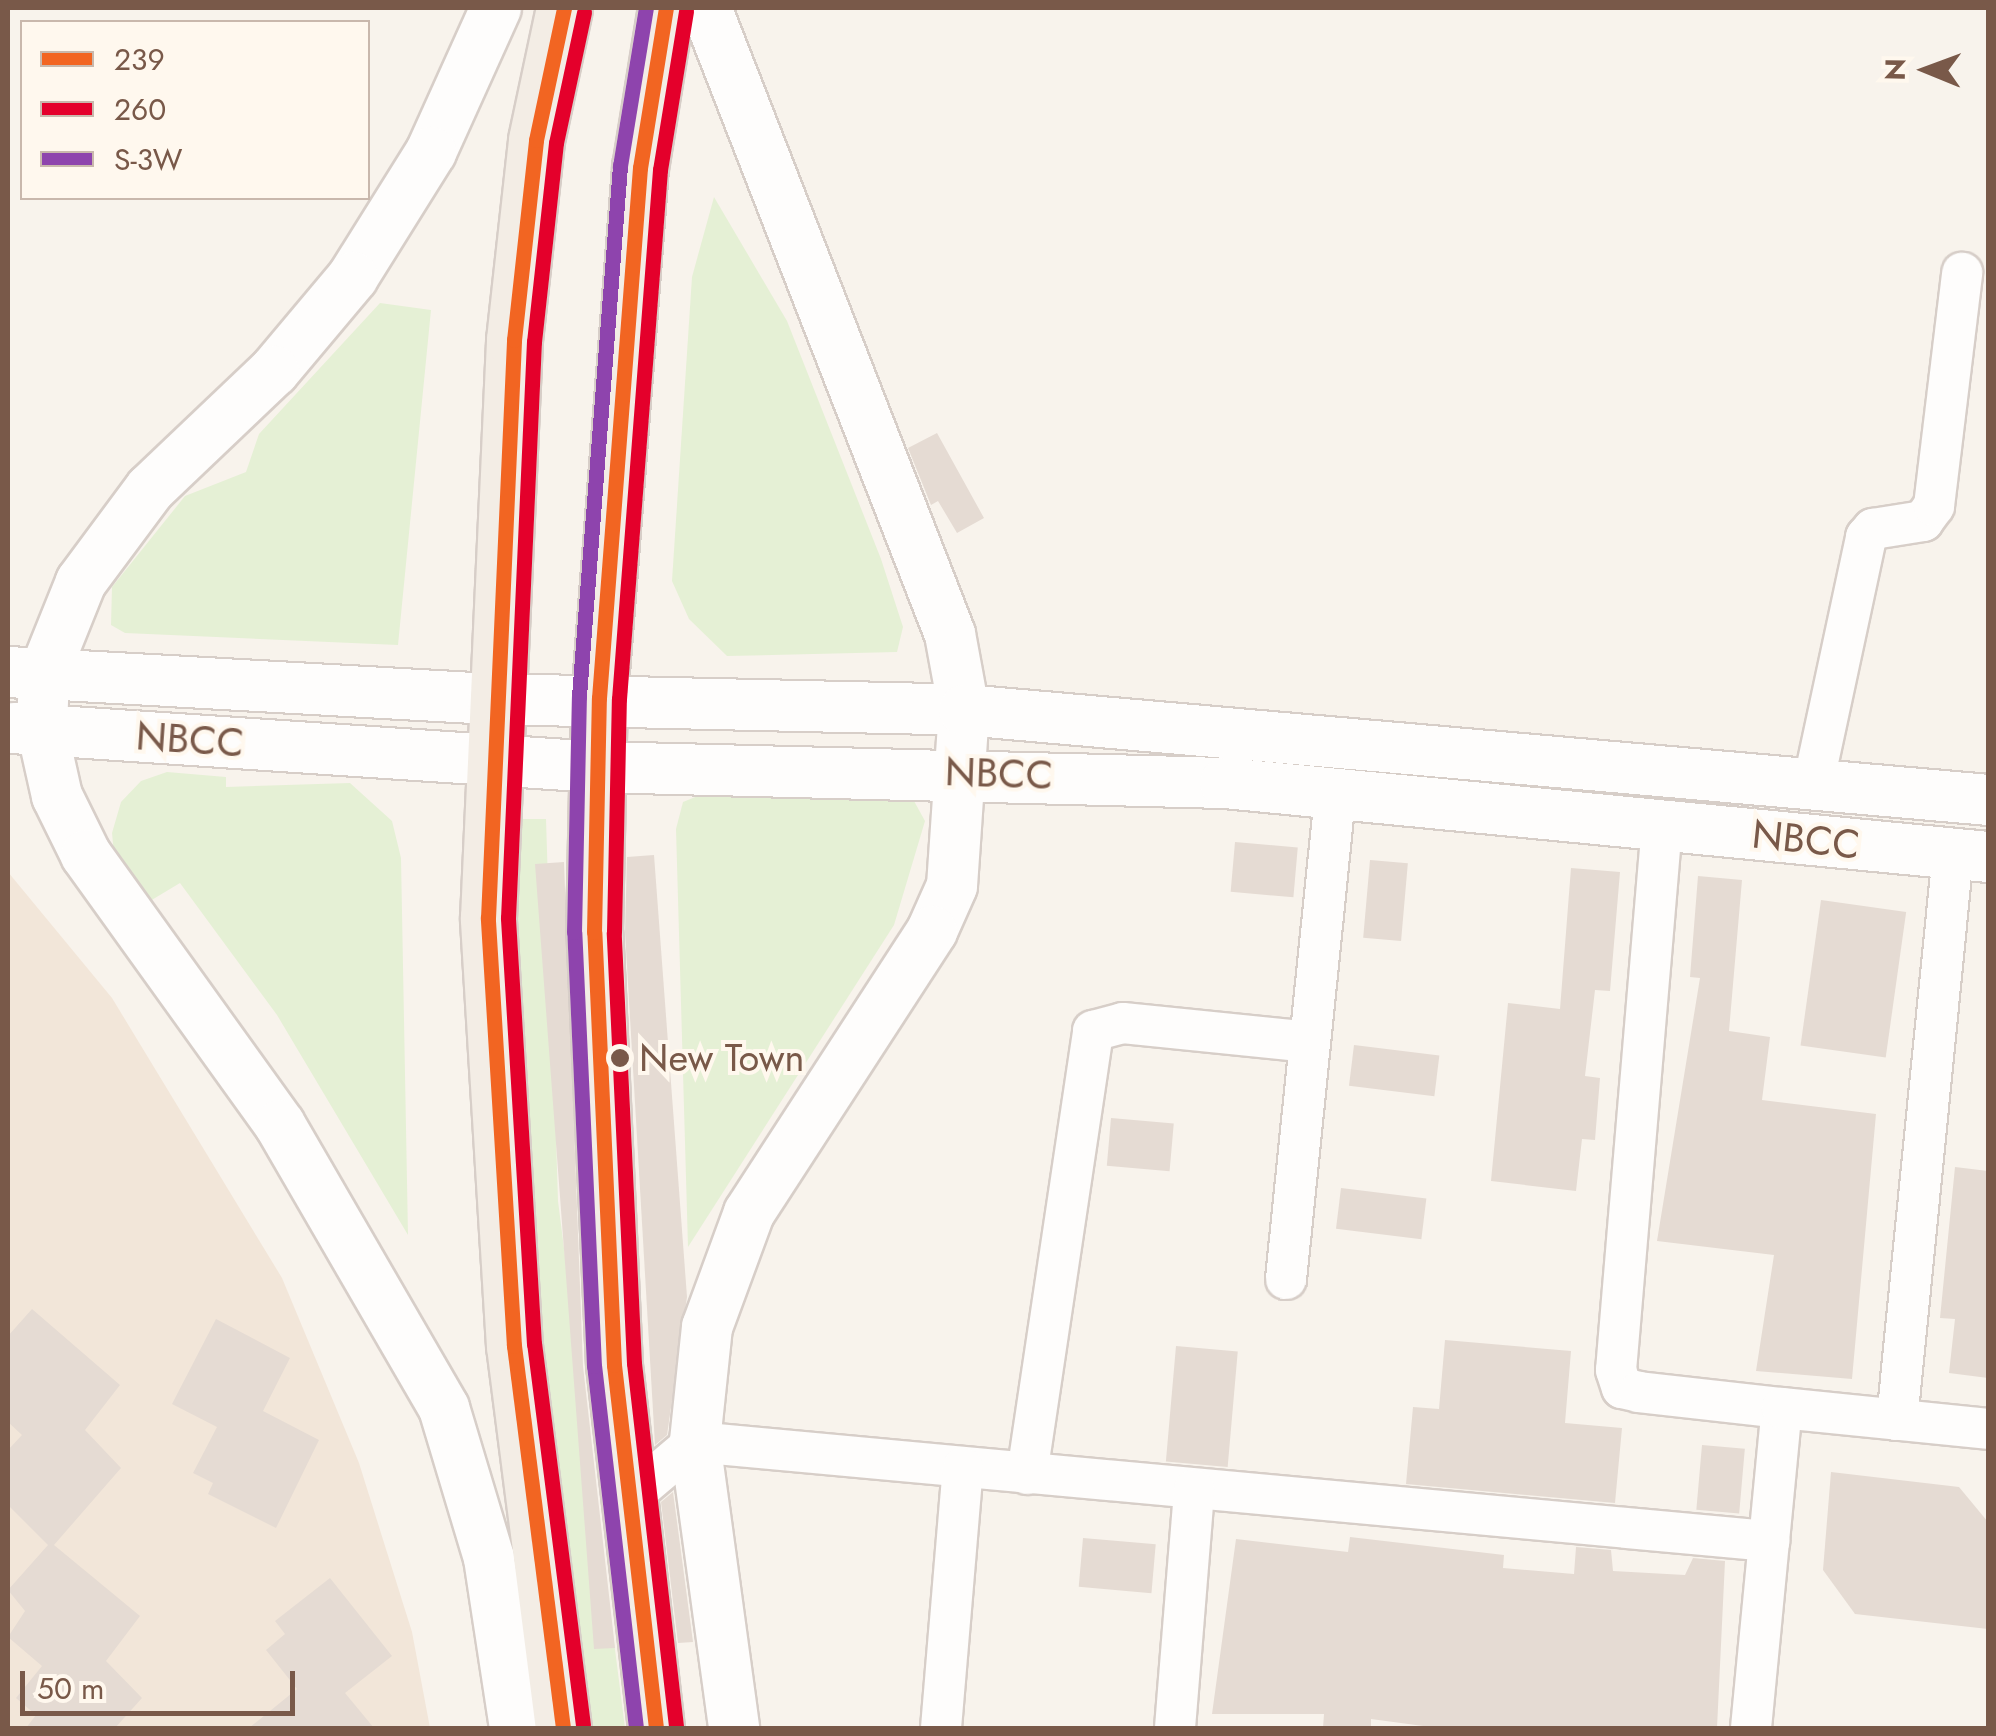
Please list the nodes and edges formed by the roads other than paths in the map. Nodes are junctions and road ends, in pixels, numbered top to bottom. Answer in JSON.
{"nodes":[{"id":1,"x":496,"y":8,"type":"edge"},
{"id":2,"x":564,"y":8,"type":"edge"},
{"id":3,"x":666,"y":8,"type":"edge"},
{"id":4,"x":706,"y":8,"type":"edge"},
{"id":5,"x":738,"y":8,"type":"edge"},
{"id":6,"x":729,"y":66,"type":"junction"},
{"id":7,"x":1962,"y":272,"type":"dead end"},
{"id":8,"x":26,"y":673,"type":"edge"},
{"id":9,"x":493,"y":698,"type":"junction"},
{"id":10,"x":598,"y":698,"type":"junction"},
{"id":11,"x":964,"y":710,"type":"junction"},
{"id":12,"x":25,"y":728,"type":"edge"},
{"id":13,"x":490,"y":759,"type":"junction"},
{"id":14,"x":596,"y":767,"type":"junction"},
{"id":15,"x":962,"y":771,"type":"junction"},
{"id":16,"x":1813,"y":785,"type":"junction"},
{"id":17,"x":1335,"y":794,"type":"junction"},
{"id":18,"x":1988,"y":800,"type":"edge"},
{"id":19,"x":1662,"y":825,"type":"junction"},
{"id":20,"x":1971,"y":855,"type":"edge"},
{"id":21,"x":1310,"y":1042,"type":"junction"},
{"id":22,"x":1286,"y":1279,"type":"dead end"},
{"id":23,"x":1782,"y":1408,"type":"junction"},
{"id":24,"x":1897,"y":1420,"type":"junction"},
{"id":25,"x":1988,"y":1429,"type":"edge"},
{"id":26,"x":695,"y":1442,"type":"junction"},
{"id":27,"x":962,"y":1468,"type":"junction"},
{"id":28,"x":1027,"y":1474,"type":"junction"},
{"id":29,"x":1194,"y":1490,"type":"junction"},
{"id":30,"x":628,"y":1498,"type":"junction"},
{"id":31,"x":1769,"y":1541,"type":"junction"},
{"id":32,"x":516,"y":1728,"type":"edge"},
{"id":33,"x":564,"y":1728,"type":"edge"},
{"id":34,"x":656,"y":1728,"type":"edge"},
{"id":35,"x":734,"y":1728,"type":"edge"},
{"id":36,"x":941,"y":1728,"type":"edge"},
{"id":37,"x":1175,"y":1728,"type":"edge"},
{"id":38,"x":1751,"y":1728,"type":"edge"}],
"edges":[{"from":1,"to":8,"type":"street"},
{"from":2,"to":9,"type":"main road"},
{"from":3,"to":10,"type":"main road"},
{"from":4,"to":6,"type":"street"},
{"from":5,"to":6,"type":"street"},
{"from":6,"to":11,"type":"street"},
{"from":7,"to":16,"type":"street"},
{"from":8,"to":9,"type":"street"},
{"from":8,"to":12,"type":"street"},
{"from":9,"to":10,"type":"street"},
{"from":9,"to":13,"type":"main road"},
{"from":10,"to":11,"type":"street"},
{"from":10,"to":14,"type":"main road"},
{"from":11,"to":15,"type":"street"},
{"from":11,"to":16,"type":"street"},
{"from":12,"to":13,"type":"street","name":"NBCC"},
{"from":12,"to":32,"type":"street"},
{"from":13,"to":14,"type":"street","name":"NBCC"},
{"from":13,"to":33,"type":"main road"},
{"from":14,"to":15,"type":"street","name":"NBCC"},
{"from":14,"to":30,"type":"main road"},
{"from":15,"to":17,"type":"street","name":"NBCC"},
{"from":15,"to":26,"type":"street"},
{"from":16,"to":18,"type":"street"},
{"from":17,"to":19,"type":"street","name":"NBCC"},
{"from":17,"to":21,"type":"street"},
{"from":19,"to":20,"type":"street","name":"NBCC"},
{"from":19,"to":23,"type":"street"},
{"from":20,"to":24,"type":"street"},
{"from":21,"to":22,"type":"street"},
{"from":21,"to":28,"type":"street"},
{"from":23,"to":24,"type":"street"},
{"from":23,"to":31,"type":"street"},
{"from":24,"to":25,"type":"street"},
{"from":26,"to":27,"type":"street"},
{"from":26,"to":30,"type":"street"},
{"from":26,"to":35,"type":"street"},
{"from":27,"to":28,"type":"street"},
{"from":27,"to":36,"type":"street"},
{"from":28,"to":29,"type":"street"},
{"from":29,"to":31,"type":"street"},
{"from":29,"to":37,"type":"street"},
{"from":30,"to":34,"type":"main road"},
{"from":31,"to":38,"type":"street"}]}
